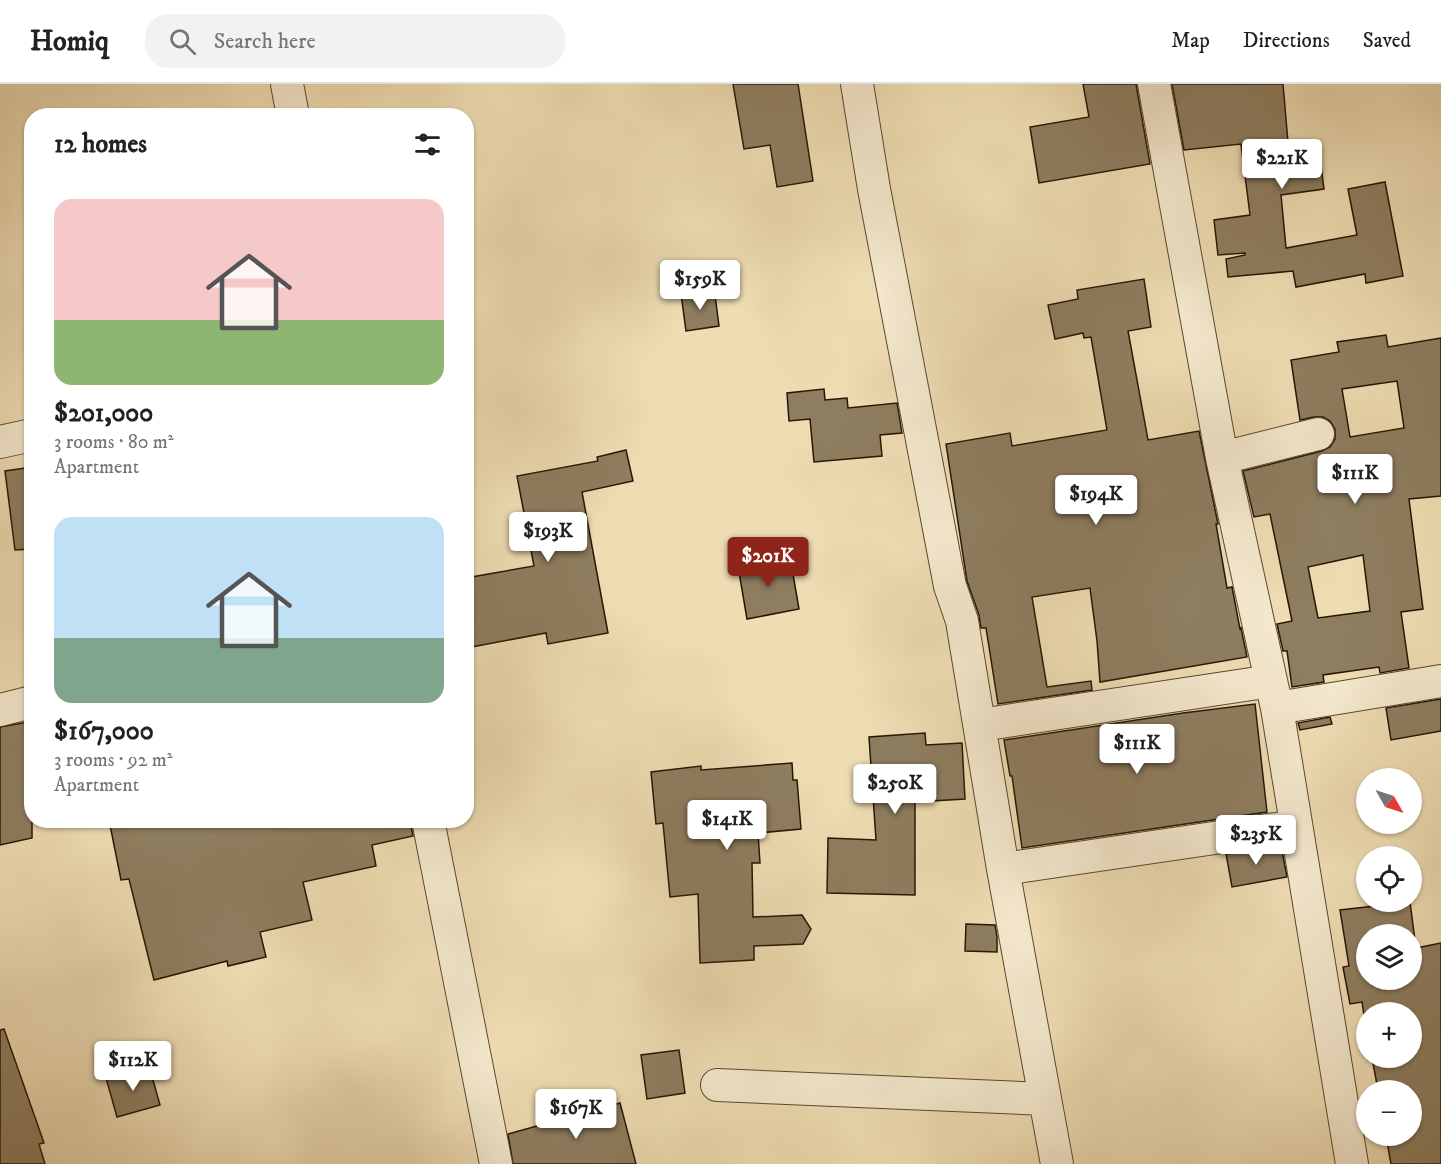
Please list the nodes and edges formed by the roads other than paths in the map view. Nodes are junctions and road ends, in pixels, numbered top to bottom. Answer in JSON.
{"nodes":[{"id":1,"x":287,"y":84,"type":"edge"},
{"id":2,"x":858,"y":84,"type":"edge"},
{"id":3,"x":1155,"y":84,"type":"edge"},
{"id":4,"x":292,"y":108,"type":"edge"},
{"id":5,"x":1318,"y":434,"type":"dead end"},
{"id":6,"x":24,"y":437,"type":"edge"},
{"id":7,"x":0,"y":442,"type":"edge"},
{"id":8,"x":1222,"y":458,"type":"junction"},
{"id":9,"x":1441,"y":681,"type":"edge"},
{"id":10,"x":1274,"y":694,"type":"junction"},
{"id":11,"x":24,"y":704,"type":"edge"},
{"id":12,"x":0,"y":710,"type":"edge"},
{"id":13,"x":980,"y":725,"type":"junction"},
{"id":14,"x":1296,"y":826,"type":"junction"},
{"id":15,"x":430,"y":828,"type":"edge"},
{"id":16,"x":1003,"y":869,"type":"junction"},
{"id":17,"x":717,"y":1085,"type":"dead end"},
{"id":18,"x":1045,"y":1099,"type":"junction"},
{"id":19,"x":496,"y":1164,"type":"edge"},
{"id":20,"x":1057,"y":1164,"type":"edge"},
{"id":21,"x":1352,"y":1164,"type":"edge"}],
"edges":[{"from":1,"to":4,"type":"lane"},
{"from":2,"to":13,"type":"lane"},
{"from":3,"to":8,"type":"lane"},
{"from":5,"to":8,"type":"lane"},
{"from":6,"to":7,"type":"lane"},
{"from":8,"to":10,"type":"lane"},
{"from":9,"to":10,"type":"lane"},
{"from":10,"to":13,"type":"lane"},
{"from":10,"to":14,"type":"lane"},
{"from":11,"to":12,"type":"lane"},
{"from":13,"to":16,"type":"lane"},
{"from":14,"to":16,"type":"lane"},
{"from":14,"to":21,"type":"lane"},
{"from":15,"to":19,"type":"lane"},
{"from":16,"to":18,"type":"lane"},
{"from":17,"to":18,"type":"lane"},
{"from":18,"to":20,"type":"lane"}]}
